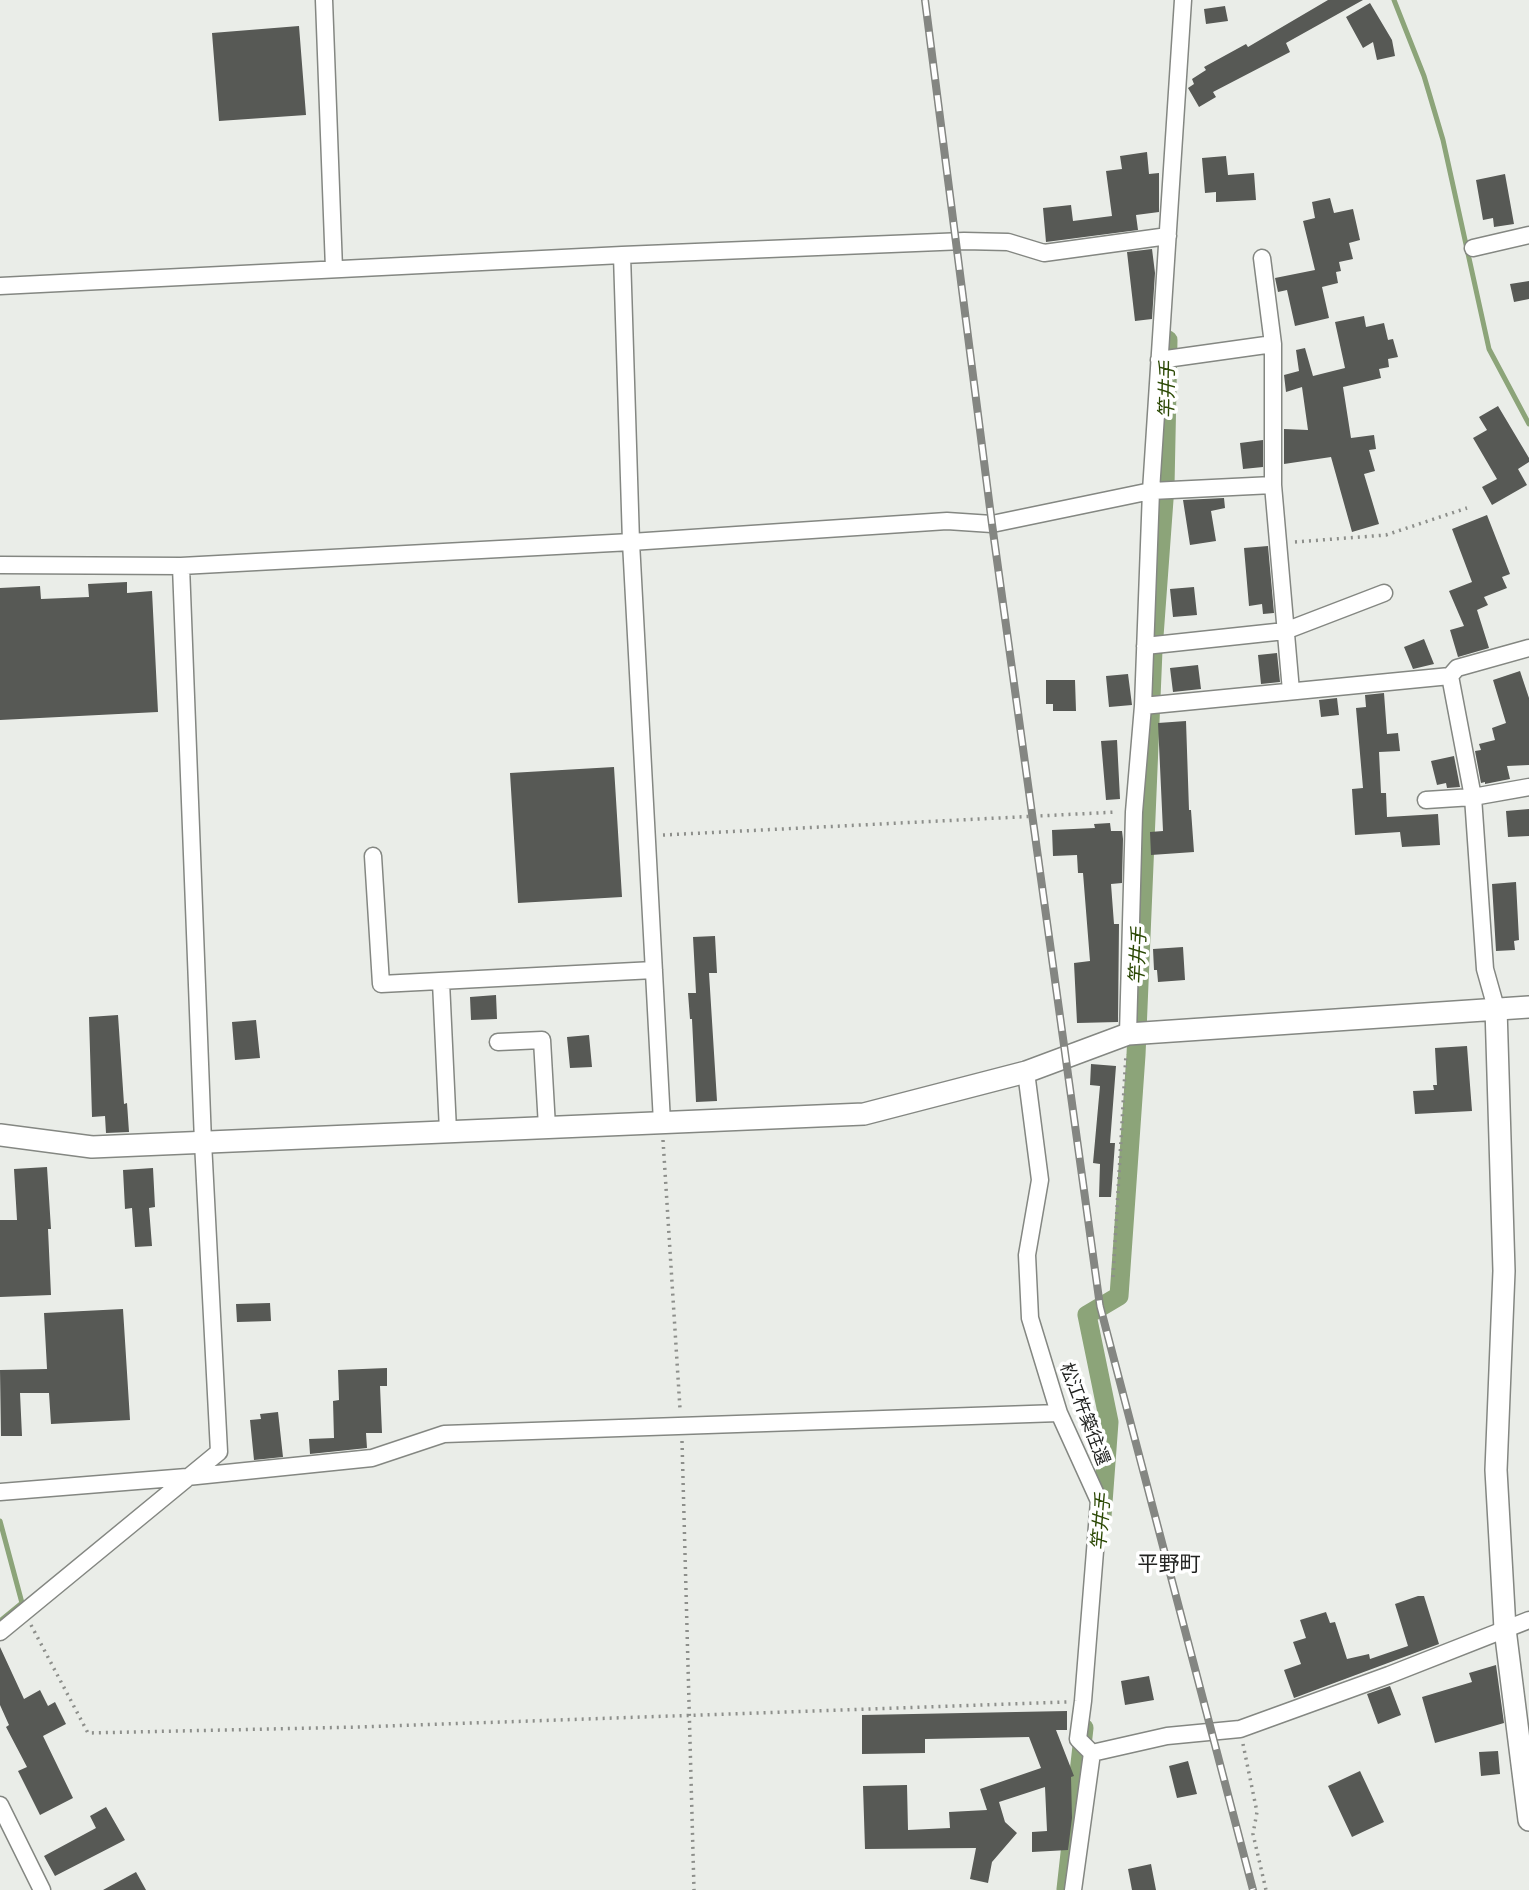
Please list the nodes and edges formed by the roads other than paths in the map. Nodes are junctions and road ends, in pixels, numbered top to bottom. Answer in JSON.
{"nodes":[{"id":1,"x":324,"y":0,"type":"edge"},
{"id":2,"x":1183,"y":0,"type":"edge"},
{"id":3,"x":1529,"y":235,"type":"edge"},
{"id":4,"x":1168,"y":236,"type":"junction"},
{"id":5,"x":1473,"y":248,"type":"dead end"},
{"id":6,"x":622,"y":255,"type":"junction"},
{"id":7,"x":1262,"y":258,"type":"dead end"},
{"id":8,"x":334,"y":269,"type":"junction"},
{"id":9,"x":0,"y":286,"type":"edge"},
{"id":10,"x":1273,"y":344,"type":"junction"},
{"id":11,"x":1159,"y":360,"type":"junction"},
{"id":12,"x":1273,"y":485,"type":"junction"},
{"id":13,"x":1151,"y":491,"type":"junction"},
{"id":14,"x":631,"y":542,"type":"junction"},
{"id":15,"x":0,"y":565,"type":"edge"},
{"id":16,"x":181,"y":566,"type":"junction"},
{"id":17,"x":1384,"y":593,"type":"dead end"},
{"id":18,"x":1285,"y":631,"type":"junction"},
{"id":19,"x":1145,"y":646,"type":"junction"},
{"id":20,"x":1529,"y":648,"type":"edge"},
{"id":21,"x":1450,"y":676,"type":"junction"},
{"id":22,"x":1290,"y":691,"type":"junction"},
{"id":23,"x":1143,"y":706,"type":"junction"},
{"id":24,"x":1529,"y":787,"type":"edge"},
{"id":25,"x":1473,"y":797,"type":"junction"},
{"id":26,"x":1426,"y":800,"type":"dead end"},
{"id":27,"x":373,"y":856,"type":"dead end"},
{"id":28,"x":654,"y":970,"type":"junction"},
{"id":29,"x":441,"y":982,"type":"junction"},
{"id":30,"x":1529,"y":1007,"type":"edge"},
{"id":31,"x":1496,"y":1008,"type":"junction"},
{"id":32,"x":1128,"y":1034,"type":"junction"},
{"id":33,"x":498,"y":1042,"type":"dead end"},
{"id":34,"x":1026,"y":1072,"type":"junction"},
{"id":35,"x":662,"y":1122,"type":"junction"},
{"id":36,"x":547,"y":1127,"type":"junction"},
{"id":37,"x":448,"y":1131,"type":"junction"},
{"id":38,"x":0,"y":1135,"type":"edge"},
{"id":39,"x":203,"y":1142,"type":"junction"},
{"id":40,"x":1059,"y":1413,"type":"junction"},
{"id":41,"x":187,"y":1477,"type":"junction"},
{"id":42,"x":0,"y":1492,"type":"edge"},
{"id":43,"x":1529,"y":1620,"type":"edge"},
{"id":44,"x":1505,"y":1629,"type":"junction"},
{"id":45,"x":0,"y":1632,"type":"edge"},
{"id":46,"x":1092,"y":1753,"type":"junction"},
{"id":47,"x":0,"y":1805,"type":"edge"},
{"id":48,"x":1529,"y":1820,"type":"edge"},
{"id":49,"x":41,"y":1890,"type":"edge"},
{"id":50,"x":1073,"y":1890,"type":"edge"}],
"edges":[{"from":1,"to":8,"type":"street"},
{"from":2,"to":4,"type":"street"},
{"from":3,"to":5,"type":"street"},
{"from":4,"to":6,"type":"street"},
{"from":4,"to":11,"type":"street"},
{"from":6,"to":8,"type":"street"},
{"from":6,"to":14,"type":"street"},
{"from":7,"to":10,"type":"street"},
{"from":8,"to":9,"type":"street"},
{"from":10,"to":11,"type":"street"},
{"from":10,"to":12,"type":"street"},
{"from":11,"to":13,"type":"street"},
{"from":12,"to":13,"type":"street"},
{"from":12,"to":18,"type":"street"},
{"from":13,"to":14,"type":"street"},
{"from":13,"to":19,"type":"street"},
{"from":14,"to":16,"type":"street"},
{"from":14,"to":28,"type":"street"},
{"from":15,"to":16,"type":"street"},
{"from":16,"to":39,"type":"street"},
{"from":17,"to":18,"type":"street"},
{"from":18,"to":19,"type":"street"},
{"from":18,"to":22,"type":"street"},
{"from":19,"to":23,"type":"street"},
{"from":20,"to":21,"type":"street"},
{"from":21,"to":22,"type":"street"},
{"from":21,"to":25,"type":"street"},
{"from":22,"to":23,"type":"street"},
{"from":23,"to":32,"type":"street"},
{"from":24,"to":25,"type":"street"},
{"from":25,"to":26,"type":"street"},
{"from":25,"to":31,"type":"street"},
{"from":27,"to":29,"type":"street"},
{"from":28,"to":29,"type":"street"},
{"from":28,"to":35,"type":"street"},
{"from":29,"to":37,"type":"street"},
{"from":30,"to":31,"type":"street"},
{"from":31,"to":32,"type":"street"},
{"from":31,"to":44,"type":"street"},
{"from":32,"to":34,"type":"street"},
{"from":33,"to":36,"type":"street"},
{"from":34,"to":35,"type":"street"},
{"from":34,"to":40,"type":"street","name":"松江杵築往還"},
{"from":35,"to":36,"type":"street"},
{"from":36,"to":37,"type":"street"},
{"from":37,"to":39,"type":"street"},
{"from":38,"to":39,"type":"street"},
{"from":39,"to":41,"type":"street"},
{"from":40,"to":41,"type":"street"},
{"from":40,"to":46,"type":"street","name":"松江杵築往還"},
{"from":41,"to":42,"type":"street"},
{"from":41,"to":45,"type":"street"},
{"from":43,"to":44,"type":"street"},
{"from":44,"to":46,"type":"street"},
{"from":44,"to":48,"type":"street"},
{"from":46,"to":50,"type":"street"},
{"from":47,"to":49,"type":"street"}]}
